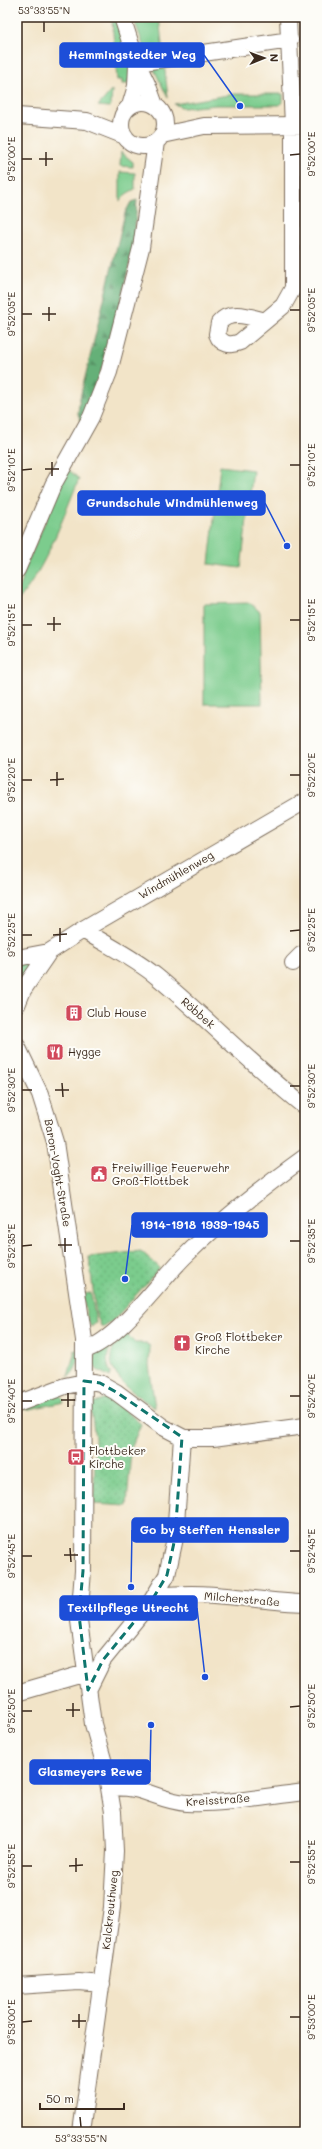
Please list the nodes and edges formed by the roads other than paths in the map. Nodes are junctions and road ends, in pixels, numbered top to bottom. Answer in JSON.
{"nodes":[{"id":1,"x":122,"y":17,"type":"edge"},
{"id":2,"x":288,"y":17,"type":"edge"},
{"id":3,"x":290,"y":40,"type":"junction"},
{"id":4,"x":137,"y":63,"type":"junction"},
{"id":5,"x":127,"y":109,"type":"junction"},
{"id":6,"x":159,"y":110,"type":"junction"},
{"id":7,"x":17,"y":116,"type":"edge"},
{"id":8,"x":87,"y":121,"type":"junction"},
{"id":9,"x":299,"y":125,"type":"edge"},
{"id":10,"x":204,"y":126,"type":"junction"},
{"id":11,"x":159,"y":138,"type":"junction"},
{"id":12,"x":130,"y":140,"type":"junction"},
{"id":13,"x":147,"y":195,"type":"junction"},
{"id":14,"x":265,"y":321,"type":"dead end"},
{"id":15,"x":17,"y":570,"type":"edge"},
{"id":16,"x":305,"y":801,"type":"edge"},
{"id":17,"x":83,"y":930,"type":"junction"},
{"id":18,"x":49,"y":952,"type":"junction"},
{"id":19,"x":17,"y":958,"type":"edge"},
{"id":20,"x":17,"y":1005,"type":"edge"},
{"id":21,"x":17,"y":1046,"type":"edge"},
{"id":22,"x":305,"y":1107,"type":"edge"},
{"id":23,"x":305,"y":1157,"type":"edge"},
{"id":24,"x":85,"y":1350,"type":"junction"},
{"id":25,"x":84,"y":1381,"type":"junction"},
{"id":26,"x":17,"y":1404,"type":"edge"},
{"id":27,"x":305,"y":1426,"type":"edge"},
{"id":28,"x":182,"y":1437,"type":"junction"},
{"id":29,"x":155,"y":1597,"type":"junction"},
{"id":30,"x":305,"y":1603,"type":"edge"},
{"id":31,"x":82,"y":1641,"type":"junction"},
{"id":32,"x":110,"y":1650,"type":"junction"},
{"id":33,"x":86,"y":1673,"type":"junction"},
{"id":34,"x":88,"y":1690,"type":"junction"},
{"id":35,"x":17,"y":1693,"type":"edge"},
{"id":36,"x":110,"y":1788,"type":"junction"},
{"id":37,"x":305,"y":1792,"type":"edge"},
{"id":38,"x":102,"y":1984,"type":"junction"},
{"id":39,"x":17,"y":1986,"type":"edge"},
{"id":40,"x":81,"y":2132,"type":"edge"}],
"edges":[{"from":1,"to":4,"type":"street"},
{"from":2,"to":3,"type":"street"},
{"from":3,"to":4,"type":"street"},
{"from":3,"to":9,"type":"street"},
{"from":4,"to":5,"type":"street"},
{"from":4,"to":6,"type":"street"},
{"from":5,"to":6,"type":"street"},
{"from":5,"to":8,"type":"street"},
{"from":5,"to":12,"type":"street"},
{"from":6,"to":10,"type":"street"},
{"from":6,"to":11,"type":"street"},
{"from":7,"to":8,"type":"street"},
{"from":8,"to":12,"type":"street"},
{"from":9,"to":10,"type":"street"},
{"from":9,"to":14,"type":"street"},
{"from":10,"to":11,"type":"street"},
{"from":11,"to":12,"type":"street"},
{"from":11,"to":13,"type":"street"},
{"from":12,"to":13,"type":"street"},
{"from":13,"to":15,"type":"street"},
{"from":16,"to":17,"type":"street","name":"Windmühlenweg"},
{"from":17,"to":18,"type":"street","name":"Windmühlenweg"},
{"from":17,"to":22,"type":"street","name":"Röbbek"},
{"from":18,"to":19,"type":"street","name":"Windmühlenweg"},
{"from":18,"to":20,"type":"street","name":"Windmühlenweg"},
{"from":21,"to":24,"type":"street","name":"Baron-Voght-Straße"},
{"from":23,"to":24,"type":"street"},
{"from":24,"to":25,"type":"street","name":"Baron-Voght-Straße"},
{"from":25,"to":26,"type":"street"},
{"from":25,"to":28,"type":"street"},
{"from":25,"to":31,"type":"street","name":"Baron-Voght-Straße"},
{"from":27,"to":28,"type":"street"},
{"from":28,"to":29,"type":"street"},
{"from":29,"to":30,"type":"street","name":"Milcherstraße"},
{"from":29,"to":32,"type":"street"},
{"from":31,"to":32,"type":"street"},
{"from":31,"to":33,"type":"street","name":"Baron-Voght-Straße"},
{"from":32,"to":34,"type":"street"},
{"from":33,"to":34,"type":"street","name":"Baron-Voght-Straße"},
{"from":33,"to":35,"type":"street"},
{"from":34,"to":36,"type":"street","name":"Kalckreuthweg"},
{"from":36,"to":37,"type":"street","name":"Kreisstraße"},
{"from":36,"to":38,"type":"street","name":"Kalckreuthweg"},
{"from":38,"to":39,"type":"street"},
{"from":38,"to":40,"type":"street","name":"Kalckreuthweg"}]}
